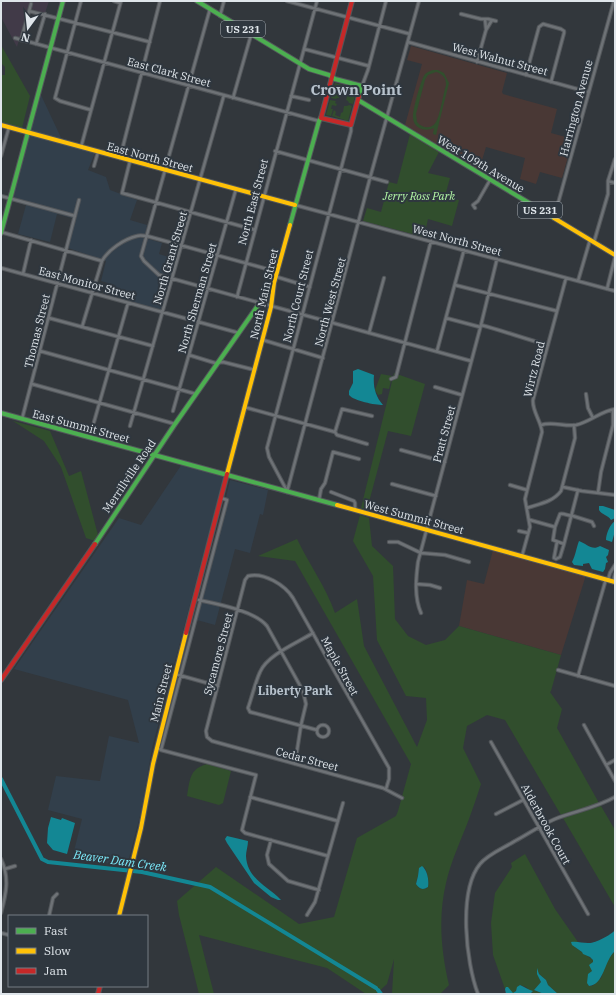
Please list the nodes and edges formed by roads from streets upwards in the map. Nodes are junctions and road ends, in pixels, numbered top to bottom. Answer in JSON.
{"nodes":[{"id":1,"x":63,"y":1,"type":"edge"},
{"id":2,"x":81,"y":1,"type":"edge"},
{"id":3,"x":114,"y":1,"type":"edge"},
{"id":4,"x":160,"y":1,"type":"edge"},
{"id":5,"x":197,"y":1,"type":"edge"},
{"id":6,"x":224,"y":1,"type":"edge"},
{"id":7,"x":287,"y":1,"type":"edge"},
{"id":8,"x":317,"y":1,"type":"edge"},
{"id":9,"x":352,"y":1,"type":"edge"},
{"id":10,"x":386,"y":1,"type":"edge"},
{"id":11,"x":419,"y":1,"type":"edge"},
{"id":12,"x":614,"y":1,"type":"edge"},
{"id":13,"x":121,"y":2,"type":"edge"},
{"id":14,"x":31,"y":4,"type":"dead end"},
{"id":15,"x":315,"y":8,"type":"junction"},
{"id":16,"x":210,"y":9,"type":"junction"},
{"id":17,"x":29,"y":11,"type":"junction"},
{"id":18,"x":44,"y":14,"type":"junction"},
{"id":19,"x":461,"y":14,"type":"dead end"},
{"id":20,"x":220,"y":16,"type":"junction"},
{"id":21,"x":348,"y":17,"type":"junction"},
{"id":22,"x":58,"y":18,"type":"junction"},
{"id":23,"x":485,"y":19,"type":"junction"},
{"id":24,"x":492,"y":20,"type":"junction"},
{"id":25,"x":496,"y":21,"type":"dead end"},
{"id":26,"x":75,"y":22,"type":"junction"},
{"id":27,"x":380,"y":26,"type":"junction"},
{"id":28,"x":486,"y":30,"type":"junction"},
{"id":29,"x":112,"y":32,"type":"junction"},
{"id":30,"x":410,"y":34,"type":"junction"},
{"id":31,"x":252,"y":35,"type":"junction"},
{"id":32,"x":15,"y":38,"type":"dead end"},
{"id":33,"x":21,"y":40,"type":"junction"},
{"id":34,"x":150,"y":42,"type":"junction"},
{"id":35,"x":408,"y":42,"type":"junction"},
{"id":36,"x":36,"y":44,"type":"junction"},
{"id":37,"x":50,"y":48,"type":"junction"},
{"id":38,"x":304,"y":49,"type":"junction"},
{"id":39,"x":67,"y":52,"type":"junction"},
{"id":40,"x":336,"y":57,"type":"junction"},
{"id":41,"x":477,"y":62,"type":"junction"},
{"id":42,"x":104,"y":63,"type":"junction"},
{"id":43,"x":300,"y":64,"type":"junction"},
{"id":44,"x":369,"y":66,"type":"junction"},
{"id":45,"x":142,"y":73,"type":"junction"},
{"id":46,"x":526,"y":75,"type":"junction"},
{"id":47,"x":332,"y":77,"type":"junction"},
{"id":48,"x":551,"y":82,"type":"junction"},
{"id":49,"x":189,"y":86,"type":"junction"},
{"id":50,"x":362,"y":86,"type":"junction"},
{"id":51,"x":588,"y":92,"type":"junction"},
{"id":52,"x":224,"y":95,"type":"junction"},
{"id":53,"x":291,"y":96,"type":"junction"},
{"id":54,"x":233,"y":98,"type":"junction"},
{"id":55,"x":309,"y":100,"type":"dead end"},
{"id":56,"x":358,"y":100,"type":"junction"},
{"id":57,"x":91,"y":110,"type":"junction"},
{"id":58,"x":287,"y":112,"type":"junction"},
{"id":59,"x":388,"y":118,"type":"junction"},
{"id":60,"x":320,"y":120,"type":"junction"},
{"id":61,"x":1,"y":125,"type":"edge"},
{"id":62,"x":351,"y":125,"type":"junction"},
{"id":63,"x":9,"y":127,"type":"junction"},
{"id":64,"x":27,"y":132,"type":"junction"},
{"id":65,"x":81,"y":147,"type":"junction"},
{"id":66,"x":98,"y":152,"type":"junction"},
{"id":67,"x":275,"y":152,"type":"junction"},
{"id":68,"x":1,"y":156,"type":"edge"},
{"id":69,"x":120,"y":158,"type":"junction"},
{"id":70,"x":615,"y":159,"type":"edge"},
{"id":71,"x":130,"y":161,"type":"junction"},
{"id":72,"x":307,"y":162,"type":"junction"},
{"id":73,"x":94,"y":166,"type":"dead end"},
{"id":74,"x":165,"y":170,"type":"junction"},
{"id":75,"x":340,"y":170,"type":"junction"},
{"id":76,"x":370,"y":178,"type":"junction"},
{"id":77,"x":200,"y":180,"type":"junction"},
{"id":78,"x":490,"y":180,"type":"junction"},
{"id":79,"x":608,"y":181,"type":"junction"},
{"id":80,"x":387,"y":182,"type":"dead end"},
{"id":81,"x":615,"y":183,"type":"edge"},
{"id":82,"x":236,"y":189,"type":"junction"},
{"id":83,"x":1,"y":196,"type":"edge"},
{"id":84,"x":263,"y":197,"type":"junction"},
{"id":85,"x":10,"y":198,"type":"junction"},
{"id":86,"x":79,"y":200,"type":"dead end"},
{"id":87,"x":478,"y":201,"type":"dead end"},
{"id":88,"x":156,"y":202,"type":"junction"},
{"id":89,"x":295,"y":205,"type":"junction"},
{"id":90,"x":191,"y":212,"type":"junction"},
{"id":91,"x":328,"y":214,"type":"junction"},
{"id":92,"x":75,"y":216,"type":"junction"},
{"id":93,"x":554,"y":218,"type":"junction"},
{"id":94,"x":227,"y":222,"type":"junction"},
{"id":95,"x":359,"y":222,"type":"junction"},
{"id":96,"x":255,"y":230,"type":"junction"},
{"id":97,"x":1,"y":233,"type":"edge"},
{"id":98,"x":147,"y":236,"type":"junction"},
{"id":99,"x":31,"y":240,"type":"junction"},
{"id":100,"x":431,"y":241,"type":"junction"},
{"id":101,"x":592,"y":241,"type":"junction"},
{"id":102,"x":182,"y":246,"type":"junction"},
{"id":103,"x":66,"y":250,"type":"junction"},
{"id":104,"x":464,"y":250,"type":"junction"},
{"id":105,"x":217,"y":255,"type":"junction"},
{"id":106,"x":615,"y":256,"type":"edge"},
{"id":107,"x":497,"y":259,"type":"junction"},
{"id":108,"x":102,"y":261,"type":"junction"},
{"id":109,"x":246,"y":263,"type":"junction"},
{"id":110,"x":1,"y":268,"type":"edge"},
{"id":111,"x":23,"y":274,"type":"junction"},
{"id":112,"x":277,"y":274,"type":"junction"},
{"id":113,"x":384,"y":278,"type":"dead end"},
{"id":114,"x":566,"y":278,"type":"junction"},
{"id":115,"x":172,"y":279,"type":"junction"},
{"id":116,"x":578,"y":281,"type":"junction"},
{"id":117,"x":57,"y":283,"type":"junction"},
{"id":118,"x":274,"y":283,"type":"junction"},
{"id":119,"x":455,"y":285,"type":"junction"},
{"id":120,"x":310,"y":287,"type":"junction"},
{"id":121,"x":208,"y":289,"type":"junction"},
{"id":122,"x":607,"y":289,"type":"junction"},
{"id":123,"x":615,"y":291,"type":"edge"},
{"id":124,"x":93,"y":293,"type":"junction"},
{"id":125,"x":489,"y":293,"type":"junction"},
{"id":126,"x":237,"y":297,"type":"junction"},
{"id":127,"x":128,"y":303,"type":"junction"},
{"id":128,"x":259,"y":303,"type":"junction"},
{"id":129,"x":271,"y":307,"type":"junction"},
{"id":130,"x":557,"y":311,"type":"junction"},
{"id":131,"x":162,"y":312,"type":"junction"},
{"id":132,"x":302,"y":315,"type":"junction"},
{"id":133,"x":49,"y":318,"type":"junction"},
{"id":134,"x":446,"y":318,"type":"junction"},
{"id":135,"x":198,"y":322,"type":"junction"},
{"id":136,"x":333,"y":323,"type":"junction"},
{"id":137,"x":481,"y":326,"type":"junction"},
{"id":138,"x":82,"y":327,"type":"junction"},
{"id":139,"x":239,"y":333,"type":"junction"},
{"id":140,"x":369,"y":333,"type":"junction"},
{"id":141,"x":118,"y":336,"type":"junction"},
{"id":142,"x":262,"y":340,"type":"junction"},
{"id":143,"x":405,"y":343,"type":"junction"},
{"id":144,"x":548,"y":345,"type":"junction"},
{"id":145,"x":153,"y":346,"type":"junction"},
{"id":146,"x":293,"y":349,"type":"junction"},
{"id":147,"x":40,"y":351,"type":"junction"},
{"id":148,"x":437,"y":351,"type":"junction"},
{"id":149,"x":189,"y":355,"type":"junction"},
{"id":150,"x":323,"y":358,"type":"junction"},
{"id":151,"x":471,"y":361,"type":"junction"},
{"id":152,"x":219,"y":362,"type":"junction"},
{"id":153,"x":109,"y":369,"type":"junction"},
{"id":154,"x":254,"y":370,"type":"junction"},
{"id":155,"x":144,"y":379,"type":"junction"},
{"id":156,"x":391,"y":379,"type":"dead end"},
{"id":157,"x":32,"y":384,"type":"junction"},
{"id":158,"x":435,"y":387,"type":"dead end"},
{"id":159,"x":179,"y":389,"type":"junction"},
{"id":160,"x":197,"y":394,"type":"junction"},
{"id":161,"x":586,"y":394,"type":"dead end"},
{"id":162,"x":462,"y":395,"type":"junction"},
{"id":163,"x":99,"y":403,"type":"junction"},
{"id":164,"x":244,"y":407,"type":"junction"},
{"id":165,"x":614,"y":410,"type":"edge"},
{"id":166,"x":173,"y":411,"type":"dead end"},
{"id":167,"x":134,"y":412,"type":"junction"},
{"id":168,"x":1,"y":413,"type":"edge"},
{"id":169,"x":275,"y":416,"type":"junction"},
{"id":170,"x":372,"y":416,"type":"dead end"},
{"id":171,"x":593,"y":418,"type":"junction"},
{"id":172,"x":22,"y":419,"type":"junction"},
{"id":173,"x":94,"y":422,"type":"dead end"},
{"id":174,"x":175,"y":424,"type":"junction"},
{"id":175,"x":305,"y":424,"type":"junction"},
{"id":176,"x":541,"y":425,"type":"junction"},
{"id":177,"x":574,"y":425,"type":"junction"},
{"id":178,"x":130,"y":426,"type":"dead end"},
{"id":179,"x":336,"y":432,"type":"junction"},
{"id":180,"x":367,"y":444,"type":"dead end"},
{"id":181,"x":401,"y":450,"type":"dead end"},
{"id":182,"x":155,"y":455,"type":"junction"},
{"id":183,"x":359,"y":459,"type":"dead end"},
{"id":184,"x":445,"y":462,"type":"junction"},
{"id":185,"x":227,"y":475,"type":"junction"},
{"id":186,"x":392,"y":484,"type":"dead end"},
{"id":187,"x":510,"y":485,"type":"dead end"},
{"id":188,"x":563,"y":487,"type":"junction"},
{"id":189,"x":527,"y":490,"type":"junction"},
{"id":190,"x":578,"y":490,"type":"junction"},
{"id":191,"x":287,"y":492,"type":"junction"},
{"id":192,"x":331,"y":492,"type":"dead end"},
{"id":193,"x":598,"y":493,"type":"junction"},
{"id":194,"x":615,"y":495,"type":"edge"},
{"id":195,"x":436,"y":496,"type":"junction"},
{"id":196,"x":221,"y":498,"type":"junction"},
{"id":197,"x":318,"y":500,"type":"junction"},
{"id":198,"x":527,"y":508,"type":"junction"},
{"id":199,"x":355,"y":510,"type":"junction"},
{"id":200,"x":571,"y":516,"type":"junction"},
{"id":201,"x":530,"y":520,"type":"junction"},
{"id":202,"x":594,"y":526,"type":"dead end"},
{"id":203,"x":555,"y":527,"type":"junction"},
{"id":204,"x":427,"y":530,"type":"junction"},
{"id":205,"x":519,"y":531,"type":"dead end"},
{"id":206,"x":528,"y":533,"type":"junction"},
{"id":207,"x":389,"y":542,"type":"dead end"},
{"id":208,"x":557,"y":542,"type":"junction"},
{"id":209,"x":564,"y":544,"type":"junction"},
{"id":210,"x":421,"y":553,"type":"junction"},
{"id":211,"x":522,"y":556,"type":"junction"},
{"id":212,"x":469,"y":562,"type":"dead end"},
{"id":213,"x":615,"y":565,"type":"edge"},
{"id":214,"x":615,"y":574,"type":"edge"},
{"id":215,"x":248,"y":576,"type":"joint"},
{"id":216,"x":607,"y":580,"type":"junction"},
{"id":217,"x":614,"y":582,"type":"edge"},
{"id":218,"x":416,"y":584,"type":"junction"},
{"id":219,"x":440,"y":588,"type":"dead end"},
{"id":220,"x":194,"y":599,"type":"junction"},
{"id":221,"x":200,"y":600,"type":"junction"},
{"id":222,"x":237,"y":610,"type":"junction"},
{"id":223,"x":421,"y":612,"type":"dead end"},
{"id":224,"x":313,"y":633,"type":"junction"},
{"id":225,"x":281,"y":652,"type":"junction"},
{"id":226,"x":558,"y":670,"type":"dead end"},
{"id":227,"x":174,"y":674,"type":"junction"},
{"id":228,"x":180,"y":676,"type":"junction"},
{"id":229,"x":578,"y":676,"type":"junction"},
{"id":230,"x":1,"y":680,"type":"edge"},
{"id":231,"x":218,"y":686,"type":"junction"},
{"id":232,"x":615,"y":686,"type":"edge"},
{"id":233,"x":301,"y":725,"type":"junction"},
{"id":234,"x":584,"y":725,"type":"dead end"},
{"id":235,"x":317,"y":730,"type":"junction"},
{"id":236,"x":207,"y":738,"type":"joint"},
{"id":237,"x":490,"y":742,"type":"dead end"},
{"id":238,"x":159,"y":749,"type":"junction"},
{"id":239,"x":615,"y":760,"type":"edge"},
{"id":240,"x":295,"y":764,"type":"junction"},
{"id":241,"x":606,"y":765,"type":"junction"},
{"id":242,"x":615,"y":781,"type":"edge"},
{"id":243,"x":386,"y":789,"type":"junction"},
{"id":244,"x":250,"y":797,"type":"junction"},
{"id":245,"x":615,"y":797,"type":"edge"},
{"id":246,"x":402,"y":798,"type":"dead end"},
{"id":247,"x":523,"y":800,"type":"junction"},
{"id":248,"x":343,"y":803,"type":"dead end"},
{"id":249,"x":496,"y":814,"type":"dead end"},
{"id":250,"x":338,"y":821,"type":"junction"},
{"id":251,"x":539,"y":828,"type":"junction"},
{"id":252,"x":271,"y":840,"type":"junction"},
{"id":253,"x":328,"y":856,"type":"junction"},
{"id":254,"x":1,"y":859,"type":"edge"},
{"id":255,"x":15,"y":866,"type":"dead end"},
{"id":256,"x":5,"y":869,"type":"junction"},
{"id":257,"x":319,"y":890,"type":"junction"},
{"id":258,"x":57,"y":894,"type":"dead end"},
{"id":259,"x":1,"y":913,"type":"edge"},
{"id":260,"x":588,"y":914,"type":"dead end"},
{"id":261,"x":49,"y":915,"type":"edge"},
{"id":262,"x":119,"y":915,"type":"edge"},
{"id":263,"x":307,"y":916,"type":"dead end"},
{"id":264,"x":478,"y":994,"type":"edge"}],
"edges":[{"from":1,"to":22,"type":"street"},
{"from":2,"to":26,"type":"street"},
{"from":3,"to":13,"type":"street"},
{"from":4,"to":34,"type":"street"},
{"from":5,"to":16,"type":"street","number":"US 231"},
{"from":6,"to":20,"type":"street"},
{"from":7,"to":15,"type":"street"},
{"from":8,"to":15,"type":"street","name":"North East Street"},
{"from":9,"to":21,"type":"street","name":"North Main Street"},
{"from":10,"to":27,"type":"street"},
{"from":11,"to":30,"type":"street","name":"North West Street"},
{"from":12,"to":51,"type":"street","name":"Harrington Avenue"},
{"from":13,"to":29,"type":"street"},
{"from":14,"to":17,"type":"street"},
{"from":15,"to":21,"type":"street"},
{"from":15,"to":38,"type":"street","name":"North East Street"},
{"from":16,"to":20,"type":"street","number":"US 231"},
{"from":16,"to":49,"type":"street"},
{"from":17,"to":18,"type":"street"},
{"from":17,"to":33,"type":"street"},
{"from":18,"to":22,"type":"street"},
{"from":18,"to":36,"type":"street"},
{"from":19,"to":23,"type":"street"},
{"from":20,"to":31,"type":"street","number":"US 231"},
{"from":21,"to":27,"type":"street"},
{"from":21,"to":40,"type":"street","name":"North Main Street"},
{"from":22,"to":26,"type":"street"},
{"from":22,"to":37,"type":"street"},
{"from":23,"to":24,"type":"street"},
{"from":23,"to":28,"type":"street"},
{"from":24,"to":25,"type":"street"},
{"from":24,"to":28,"type":"street"},
{"from":26,"to":29,"type":"street"},
{"from":26,"to":39,"type":"street"},
{"from":27,"to":30,"type":"street"},
{"from":27,"to":44,"type":"street"},
{"from":28,"to":41,"type":"street"},
{"from":29,"to":34,"type":"street"},
{"from":29,"to":42,"type":"street"},
{"from":30,"to":35,"type":"street","name":"North West Street"},
{"from":31,"to":43,"type":"street","number":"US 231"},
{"from":31,"to":54,"type":"street"},
{"from":32,"to":33,"type":"street","name":"East Clark Street"},
{"from":33,"to":36,"type":"street","name":"East Clark Street"},
{"from":34,"to":45,"type":"street"},
{"from":35,"to":41,"type":"street","name":"West Walnut Street"},
{"from":35,"to":59,"type":"street","name":"North West Street"},
{"from":36,"to":37,"type":"street","name":"East Clark Street"},
{"from":37,"to":39,"type":"street","name":"East Clark Street"},
{"from":37,"to":64,"type":"street"},
{"from":38,"to":40,"type":"street"},
{"from":38,"to":43,"type":"street","name":"North East Street"},
{"from":39,"to":42,"type":"street","name":"East Clark Street"},
{"from":39,"to":57,"type":"street"},
{"from":40,"to":44,"type":"street"},
{"from":40,"to":47,"type":"street","name":"North Main Street"},
{"from":41,"to":46,"type":"street","name":"West Walnut Street"},
{"from":42,"to":45,"type":"street","name":"East Clark Street"},
{"from":42,"to":57,"type":"street"},
{"from":43,"to":47,"type":"street","number":"US 231"},
{"from":43,"to":53,"type":"street","name":"North East Street"},
{"from":44,"to":50,"type":"street"},
{"from":45,"to":49,"type":"street","name":"East Clark Street"},
{"from":45,"to":69,"type":"street"},
{"from":46,"to":48,"type":"street","name":"West Walnut Street"},
{"from":46,"to":48,"type":"street"},
{"from":47,"to":50,"type":"street","number":"US 231"},
{"from":47,"to":60,"type":"street","name":"North Main Street"},
{"from":48,"to":51,"type":"street","name":"West Walnut Street"},
{"from":49,"to":52,"type":"street","name":"East Clark Street"},
{"from":49,"to":74,"type":"street"},
{"from":50,"to":56,"type":"street","name":"North Court Street"},
{"from":51,"to":93,"type":"street","name":"Harrington Avenue"},
{"from":52,"to":54,"type":"street","name":"East Clark Street"},
{"from":52,"to":77,"type":"street","name":"North Grant Street"},
{"from":53,"to":55,"type":"street"},
{"from":53,"to":58,"type":"street","name":"North East Street"},
{"from":54,"to":58,"type":"street","name":"East Clark Street"},
{"from":56,"to":59,"type":"street","name":"West 109th Avenue","number":"US 231"},
{"from":56,"to":62,"type":"street","name":"North Court Street"},
{"from":57,"to":65,"type":"street"},
{"from":58,"to":60,"type":"street","name":"East Clark Street"},
{"from":58,"to":67,"type":"street","name":"North East Street"},
{"from":59,"to":76,"type":"street","name":"North West Street"},
{"from":59,"to":78,"type":"street","name":"West 109th Avenue","number":"US 231"},
{"from":60,"to":62,"type":"street"},
{"from":60,"to":72,"type":"street","name":"North Main Street"},
{"from":61,"to":63,"type":"street","name":"East North Street"},
{"from":62,"to":75,"type":"street","name":"North Court Street"},
{"from":63,"to":64,"type":"street","name":"East North Street"},
{"from":63,"to":68,"type":"street"},
{"from":64,"to":65,"type":"street","name":"East North Street"},
{"from":64,"to":85,"type":"street"},
{"from":65,"to":66,"type":"street","name":"East North Street"},
{"from":66,"to":69,"type":"street","name":"East North Street"},
{"from":66,"to":73,"type":"street"},
{"from":67,"to":72,"type":"street"},
{"from":67,"to":84,"type":"street","name":"North East Street"},
{"from":69,"to":71,"type":"street","name":"East North Street"},
{"from":70,"to":79,"type":"street"},
{"from":71,"to":74,"type":"street","name":"East North Street"},
{"from":71,"to":88,"type":"street"},
{"from":72,"to":75,"type":"street"},
{"from":72,"to":89,"type":"street","name":"North Main Street"},
{"from":74,"to":77,"type":"street","name":"East North Street"},
{"from":74,"to":88,"type":"street"},
{"from":75,"to":76,"type":"street"},
{"from":75,"to":91,"type":"street","name":"North Court Street"},
{"from":76,"to":80,"type":"street"},
{"from":76,"to":95,"type":"street","name":"North West Street"},
{"from":77,"to":82,"type":"street","name":"East North Street"},
{"from":77,"to":90,"type":"street","name":"North Grant Street"},
{"from":78,"to":87,"type":"street"},
{"from":78,"to":93,"type":"street","name":"West 109th Avenue","number":"US 231"},
{"from":79,"to":81,"type":"street"},
{"from":79,"to":101,"type":"street"},
{"from":82,"to":84,"type":"street","name":"East North Street"},
{"from":82,"to":94,"type":"street","name":"North Sherman Street"},
{"from":83,"to":85,"type":"street"},
{"from":84,"to":89,"type":"street","name":"East North Street"},
{"from":84,"to":96,"type":"street","name":"North East Street"},
{"from":85,"to":92,"type":"street"},
{"from":85,"to":97,"type":"street"},
{"from":86,"to":92,"type":"street","name":"Thomas Street"},
{"from":88,"to":90,"type":"street"},
{"from":88,"to":98,"type":"street"},
{"from":89,"to":91,"type":"street","name":"West North Street"},
{"from":89,"to":112,"type":"street","name":"North Main Street"},
{"from":90,"to":94,"type":"street"},
{"from":90,"to":102,"type":"street","name":"North Grant Street"},
{"from":91,"to":95,"type":"street","name":"West North Street"},
{"from":91,"to":120,"type":"street","name":"North Court Street"},
{"from":92,"to":103,"type":"street","name":"Thomas Street"},
{"from":93,"to":101,"type":"street","name":"West 109th Avenue","number":"US 231"},
{"from":94,"to":96,"type":"street"},
{"from":94,"to":105,"type":"street","name":"North Sherman Street"},
{"from":95,"to":100,"type":"street","name":"West North Street"},
{"from":95,"to":136,"type":"street","name":"North West Street"},
{"from":96,"to":109,"type":"street","name":"North East Street"},
{"from":97,"to":99,"type":"street"},
{"from":98,"to":102,"type":"street"},
{"from":98,"to":108,"type":"street"},
{"from":98,"to":115,"type":"street"},
{"from":99,"to":103,"type":"street"},
{"from":99,"to":111,"type":"street"},
{"from":100,"to":104,"type":"street","name":"West North Street"},
{"from":100,"to":143,"type":"street"},
{"from":101,"to":106,"type":"street","name":"West 109th Avenue","number":"US 231"},
{"from":101,"to":116,"type":"street"},
{"from":102,"to":105,"type":"street"},
{"from":102,"to":115,"type":"street","name":"North Grant Street"},
{"from":103,"to":108,"type":"street"},
{"from":103,"to":117,"type":"street","name":"Thomas Street"},
{"from":104,"to":107,"type":"street","name":"West North Street"},
{"from":104,"to":119,"type":"street"},
{"from":105,"to":109,"type":"street"},
{"from":105,"to":121,"type":"street","name":"North Sherman Street"},
{"from":106,"to":122,"type":"street"},
{"from":107,"to":114,"type":"street","name":"West North Street"},
{"from":107,"to":125,"type":"street","name":"Pratt Street"},
{"from":108,"to":124,"type":"street"},
{"from":109,"to":112,"type":"street"},
{"from":109,"to":126,"type":"street","name":"North East Street"},
{"from":110,"to":111,"type":"street","name":"East Monitor Street"},
{"from":111,"to":117,"type":"street","name":"East Monitor Street"},
{"from":112,"to":118,"type":"street","name":"North Main Street"},
{"from":112,"to":120,"type":"street"},
{"from":113,"to":140,"type":"street"},
{"from":114,"to":116,"type":"street","name":"West North Street"},
{"from":114,"to":130,"type":"street","name":"Wirtz Road"},
{"from":115,"to":121,"type":"street"},
{"from":115,"to":131,"type":"street","name":"North Grant Street"},
{"from":116,"to":122,"type":"street","name":"West North Street"},
{"from":117,"to":124,"type":"street","name":"East Monitor Street"},
{"from":117,"to":133,"type":"street","name":"Thomas Street"},
{"from":118,"to":128,"type":"street","name":"Merrillville Road"},
{"from":118,"to":129,"type":"street","name":"North Main Street"},
{"from":119,"to":125,"type":"street"},
{"from":119,"to":134,"type":"street"},
{"from":120,"to":132,"type":"street","name":"North Court Street"},
{"from":121,"to":126,"type":"street"},
{"from":121,"to":135,"type":"street","name":"North Sherman Street"},
{"from":122,"to":123,"type":"street","name":"West North Street"},
{"from":124,"to":127,"type":"street","name":"East Monitor Street"},
{"from":124,"to":138,"type":"street"},
{"from":125,"to":130,"type":"street"},
{"from":125,"to":137,"type":"street","name":"Pratt Street"},
{"from":126,"to":128,"type":"street"},
{"from":127,"to":131,"type":"street","name":"East Monitor Street"},
{"from":127,"to":141,"type":"street"},
{"from":128,"to":129,"type":"street"},
{"from":128,"to":139,"type":"street","name":"Merrillville Road"},
{"from":129,"to":132,"type":"street"},
{"from":129,"to":142,"type":"street","name":"North Main Street"},
{"from":130,"to":144,"type":"street","name":"Wirtz Road"},
{"from":131,"to":135,"type":"street","name":"East Monitor Street"},
{"from":131,"to":145,"type":"street","name":"North Grant Street"},
{"from":132,"to":136,"type":"street"},
{"from":132,"to":146,"type":"street","name":"North Court Street"},
{"from":133,"to":138,"type":"street"},
{"from":133,"to":147,"type":"street","name":"Thomas Street"},
{"from":134,"to":137,"type":"street"},
{"from":134,"to":148,"type":"street"},
{"from":135,"to":139,"type":"street","name":"East Monitor Street"},
{"from":135,"to":149,"type":"street","name":"North Sherman Street"},
{"from":136,"to":140,"type":"street"},
{"from":136,"to":150,"type":"street","name":"North West Street"},
{"from":137,"to":144,"type":"street"},
{"from":137,"to":151,"type":"street","name":"Pratt Street"},
{"from":138,"to":141,"type":"street"},
{"from":139,"to":152,"type":"street","name":"Merrillville Road"},
{"from":140,"to":143,"type":"street"},
{"from":141,"to":145,"type":"street"},
{"from":141,"to":153,"type":"street"},
{"from":142,"to":146,"type":"street"},
{"from":142,"to":154,"type":"street","name":"North Main Street"},
{"from":143,"to":148,"type":"street"},
{"from":143,"to":156,"type":"street"},
{"from":144,"to":176,"type":"street","name":"Wirtz Road"},
{"from":145,"to":155,"type":"street","name":"North Grant Street"},
{"from":146,"to":150,"type":"street"},
{"from":146,"to":169,"type":"street","name":"North Court Street"},
{"from":147,"to":153,"type":"street"},
{"from":147,"to":157,"type":"street","name":"Thomas Street"},
{"from":148,"to":151,"type":"street"},
{"from":149,"to":152,"type":"street"},
{"from":149,"to":159,"type":"street","name":"North Sherman Street"},
{"from":150,"to":175,"type":"street","name":"North West Street"},
{"from":151,"to":162,"type":"street","name":"Pratt Street"},
{"from":152,"to":154,"type":"street"},
{"from":152,"to":160,"type":"street","name":"Merrillville Road"},
{"from":153,"to":155,"type":"street"},
{"from":153,"to":163,"type":"street"},
{"from":154,"to":164,"type":"street","name":"North Main Street"},
{"from":155,"to":159,"type":"street"},
{"from":155,"to":167,"type":"street","name":"North Grant Street"},
{"from":157,"to":163,"type":"street"},
{"from":157,"to":172,"type":"street","name":"Thomas Street"},
{"from":158,"to":162,"type":"street"},
{"from":159,"to":160,"type":"street"},
{"from":159,"to":166,"type":"street","name":"North Sherman Street"},
{"from":160,"to":174,"type":"street","name":"Merrillville Road"},
{"from":161,"to":171,"type":"street"},
{"from":162,"to":184,"type":"street","name":"Pratt Street"},
{"from":163,"to":167,"type":"street"},
{"from":163,"to":173,"type":"street"},
{"from":164,"to":169,"type":"street"},
{"from":164,"to":185,"type":"street","name":"North Main Street"},
{"from":165,"to":171,"type":"street"},
{"from":165,"to":193,"type":"street"},
{"from":167,"to":174,"type":"street"},
{"from":167,"to":178,"type":"street","name":"North Grant Street"},
{"from":168,"to":172,"type":"street","name":"East Summit Street"},
{"from":169,"to":175,"type":"street"},
{"from":169,"to":191,"type":"street","name":"North Court Street"},
{"from":170,"to":179,"type":"street"},
{"from":171,"to":177,"type":"street"},
{"from":172,"to":182,"type":"street","name":"East Summit Street"},
{"from":174,"to":182,"type":"street","name":"Merrillville Road"},
{"from":175,"to":179,"type":"street"},
{"from":175,"to":191,"type":"street","name":"North West Street"},
{"from":176,"to":177,"type":"street"},
{"from":176,"to":189,"type":"street","name":"Wirtz Road"},
{"from":177,"to":188,"type":"street"},
{"from":179,"to":180,"type":"street"},
{"from":181,"to":184,"type":"street"},
{"from":182,"to":185,"type":"street","name":"East Summit Street"},
{"from":182,"to":230,"type":"street","name":"Merrillville Road"},
{"from":183,"to":197,"type":"street"},
{"from":184,"to":195,"type":"street","name":"Pratt Street"},
{"from":185,"to":191,"type":"street","name":"West Summit Street"},
{"from":185,"to":196,"type":"street","name":"Main Street"},
{"from":186,"to":195,"type":"street"},
{"from":187,"to":189,"type":"street"},
{"from":188,"to":190,"type":"street"},
{"from":188,"to":198,"type":"street"},
{"from":189,"to":198,"type":"street","name":"Wirtz Road"},
{"from":190,"to":193,"type":"street"},
{"from":190,"to":200,"type":"street"},
{"from":191,"to":197,"type":"street","name":"West Summit Street"},
{"from":192,"to":199,"type":"street"},
{"from":193,"to":194,"type":"street"},
{"from":195,"to":204,"type":"street","name":"Pratt Street"},
{"from":196,"to":220,"type":"street","name":"Main Street"},
{"from":196,"to":221,"type":"street"},
{"from":197,"to":199,"type":"street","name":"West Summit Street"},
{"from":198,"to":201,"type":"street","name":"Wirtz Road"},
{"from":199,"to":204,"type":"street","name":"West Summit Street"},
{"from":200,"to":202,"type":"street"},
{"from":200,"to":203,"type":"street"},
{"from":200,"to":209,"type":"street"},
{"from":201,"to":203,"type":"street"},
{"from":201,"to":206,"type":"street","name":"Wirtz Road"},
{"from":203,"to":208,"type":"street"},
{"from":204,"to":210,"type":"street","name":"Pratt Street"},
{"from":204,"to":211,"type":"street","name":"West Summit Street"},
{"from":205,"to":206,"type":"street"},
{"from":206,"to":211,"type":"street","name":"Wirtz Road"},
{"from":207,"to":210,"type":"street"},
{"from":208,"to":209,"type":"street"},
{"from":208,"to":209,"type":"street"},
{"from":210,"to":212,"type":"street"},
{"from":210,"to":218,"type":"street","name":"Pratt Street"},
{"from":211,"to":216,"type":"street","name":"West Summit Street"},
{"from":213,"to":216,"type":"street"},
{"from":214,"to":217,"type":"street"},
{"from":215,"to":222,"type":"street","name":"Sycamore Street"},
{"from":215,"to":224,"type":"street","name":"Maple Street"},
{"from":216,"to":217,"type":"street","name":"West Summit Street"},
{"from":216,"to":229,"type":"street"},
{"from":218,"to":219,"type":"street"},
{"from":218,"to":223,"type":"street","name":"Pratt Street"},
{"from":220,"to":221,"type":"street"},
{"from":220,"to":227,"type":"street","name":"Main Street"},
{"from":221,"to":222,"type":"street"},
{"from":221,"to":228,"type":"street"},
{"from":222,"to":225,"type":"street"},
{"from":222,"to":231,"type":"street","name":"Sycamore Street"},
{"from":224,"to":225,"type":"street"},
{"from":224,"to":243,"type":"street","name":"Maple Street"},
{"from":225,"to":233,"type":"street"},
{"from":225,"to":233,"type":"street"},
{"from":226,"to":229,"type":"street"},
{"from":227,"to":228,"type":"street"},
{"from":227,"to":238,"type":"street","name":"Main Street"},
{"from":228,"to":231,"type":"street"},
{"from":228,"to":238,"type":"street"},
{"from":229,"to":232,"type":"street"},
{"from":231,"to":236,"type":"street","name":"Sycamore Street"},
{"from":233,"to":235,"type":"street"},
{"from":233,"to":240,"type":"street"},
{"from":234,"to":241,"type":"street"},
{"from":235,"to":235,"type":"street"},
{"from":236,"to":240,"type":"street","name":"Cedar Street"},
{"from":237,"to":247,"type":"street","name":"Alderbrook Court"},
{"from":238,"to":244,"type":"street"},
{"from":238,"to":262,"type":"street","name":"Main Street"},
{"from":239,"to":241,"type":"street"},
{"from":240,"to":243,"type":"street","name":"Cedar Street"},
{"from":241,"to":242,"type":"street"},
{"from":243,"to":246,"type":"street","name":"Cedar Street"},
{"from":244,"to":250,"type":"street"},
{"from":244,"to":252,"type":"street"},
{"from":245,"to":251,"type":"street"},
{"from":247,"to":249,"type":"street"},
{"from":247,"to":251,"type":"street","name":"Alderbrook Court"},
{"from":248,"to":250,"type":"street"},
{"from":250,"to":253,"type":"street"},
{"from":251,"to":260,"type":"street","name":"Alderbrook Court"},
{"from":251,"to":264,"type":"street"},
{"from":252,"to":253,"type":"street"},
{"from":252,"to":257,"type":"street"},
{"from":253,"to":257,"type":"street"},
{"from":254,"to":256,"type":"street"},
{"from":255,"to":256,"type":"street"},
{"from":256,"to":259,"type":"street"},
{"from":257,"to":263,"type":"street"},
{"from":258,"to":261,"type":"street"}]}
